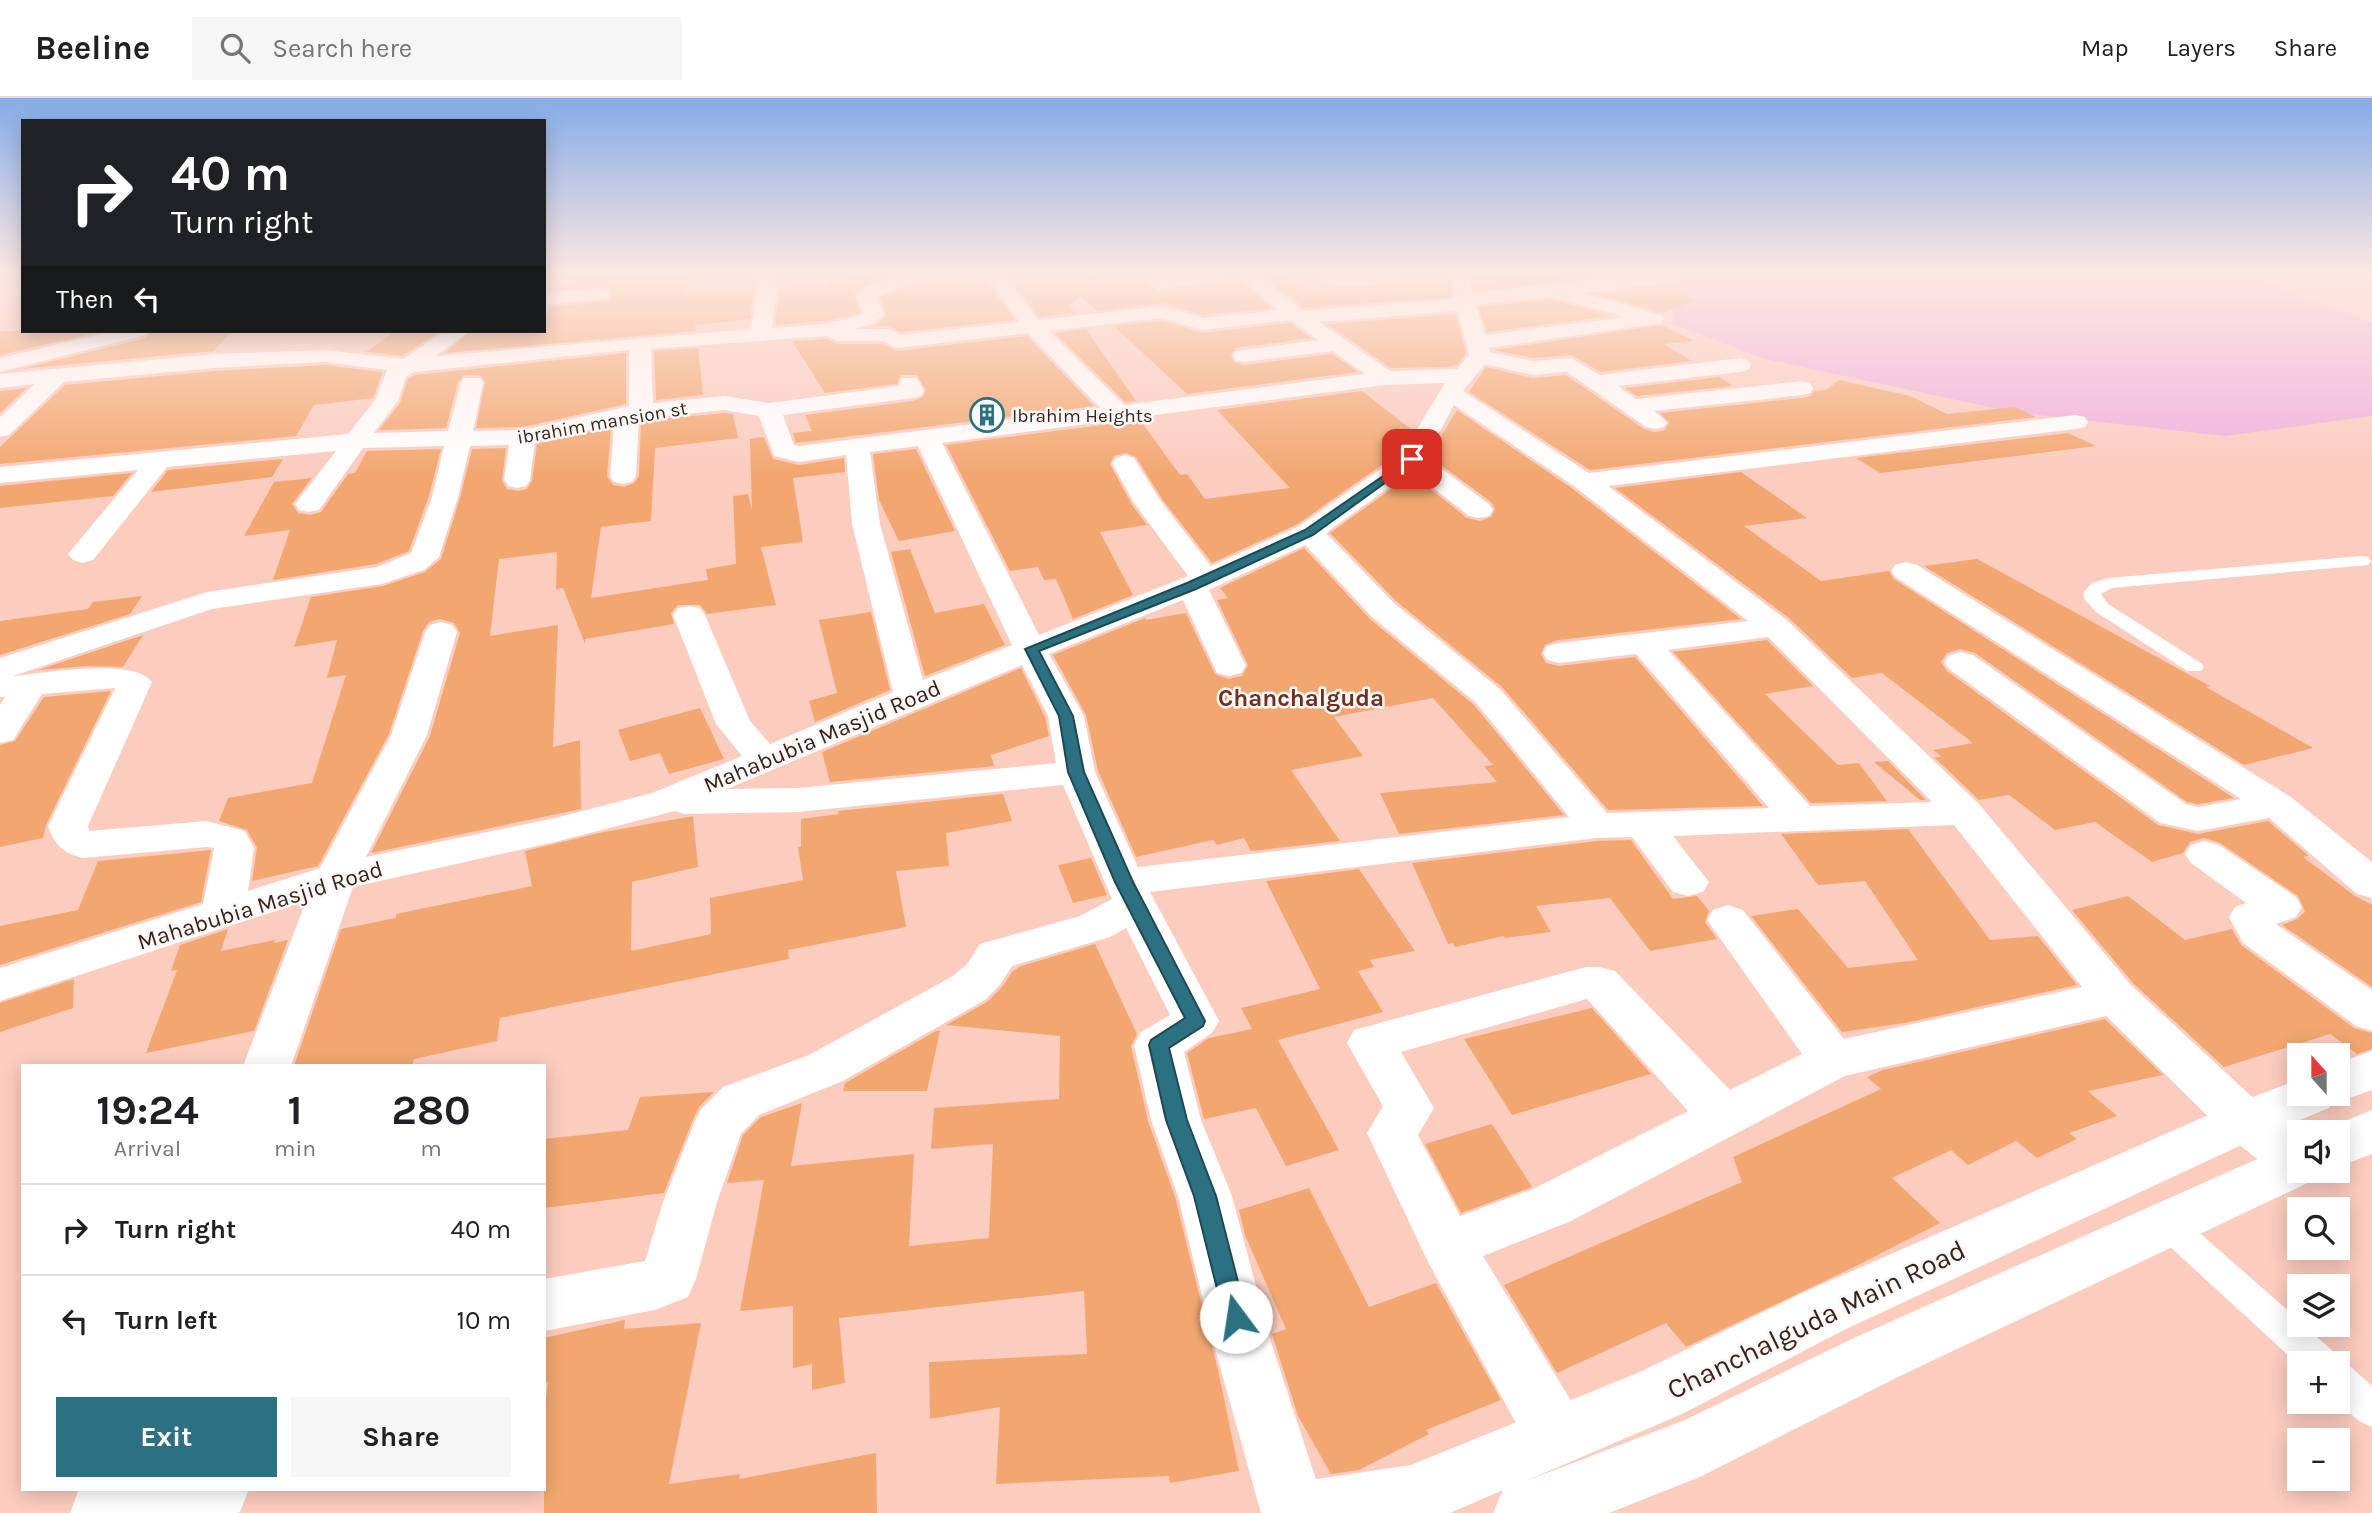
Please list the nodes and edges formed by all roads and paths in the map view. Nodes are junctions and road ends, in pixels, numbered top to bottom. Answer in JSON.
{"nodes":[{"id":1,"x":92,"y":342,"type":"edge"},
{"id":2,"x":240,"y":342,"type":"edge"},
{"id":3,"x":442,"y":342,"type":"edge"},
{"id":4,"x":655,"y":342,"type":"edge"},
{"id":5,"x":1048,"y":342,"type":"edge"},
{"id":6,"x":1334,"y":342,"type":"edge"},
{"id":7,"x":1466,"y":342,"type":"edge"},
{"id":8,"x":1541,"y":342,"type":"edge"},
{"id":9,"x":640,"y":343,"type":"junction"},
{"id":10,"x":1337,"y":344,"type":"junction"},
{"id":11,"x":1244,"y":356,"type":"dead end"},
{"id":12,"x":215,"y":361,"type":"junction"},
{"id":13,"x":0,"y":364,"type":"edge"},
{"id":14,"x":1740,"y":365,"type":"dead end"},
{"id":15,"x":406,"y":366,"type":"junction"},
{"id":16,"x":1467,"y":367,"type":"junction"},
{"id":17,"x":56,"y":377,"type":"junction"},
{"id":18,"x":1385,"y":378,"type":"junction"},
{"id":19,"x":0,"y":381,"type":"edge"},
{"id":20,"x":1596,"y":382,"type":"junction"},
{"id":21,"x":472,"y":383,"type":"dead end"},
{"id":22,"x":909,"y":383,"type":"dead end"},
{"id":23,"x":1802,"y":387,"type":"dead end"},
{"id":24,"x":865,"y":398,"type":"junction"},
{"id":25,"x":1632,"y":406,"type":"junction"},
{"id":26,"x":769,"y":410,"type":"junction"},
{"id":27,"x":634,"y":413,"type":"junction"},
{"id":28,"x":1119,"y":413,"type":"junction"},
{"id":29,"x":1655,"y":422,"type":"dead end"},
{"id":30,"x":2076,"y":422,"type":"dead end"},
{"id":31,"x":0,"y":430,"type":"edge"},
{"id":32,"x":926,"y":436,"type":"junction"},
{"id":33,"x":523,"y":437,"type":"junction"},
{"id":34,"x":457,"y":440,"type":"junction"},
{"id":35,"x":358,"y":441,"type":"junction"},
{"id":36,"x":889,"y":441,"type":"junction"},
{"id":37,"x":856,"y":444,"type":"junction"},
{"id":38,"x":160,"y":459,"type":"junction"},
{"id":39,"x":1412,"y":459,"type":"junction"},
{"id":40,"x":1125,"y":463,"type":"dead end"},
{"id":41,"x":28,"y":472,"type":"junction"},
{"id":42,"x":0,"y":475,"type":"edge"},
{"id":43,"x":623,"y":476,"type":"dead end"},
{"id":44,"x":517,"y":480,"type":"dead end"},
{"id":45,"x":1584,"y":481,"type":"junction"},
{"id":46,"x":0,"y":500,"type":"edge"},
{"id":47,"x":309,"y":504,"type":"dead end"},
{"id":48,"x":1479,"y":510,"type":"dead end"},
{"id":49,"x":1309,"y":532,"type":"junction"},
{"id":50,"x":83,"y":554,"type":"dead end"},
{"id":51,"x":2369,"y":563,"type":"edge"},
{"id":52,"x":1906,"y":571,"type":"dead end"},
{"id":53,"x":1199,"y":583,"type":"junction"},
{"id":54,"x":689,"y":615,"type":"dead end"},
{"id":55,"x":1776,"y":627,"type":"junction"},
{"id":56,"x":441,"y":632,"type":"dead end"},
{"id":57,"x":1644,"y":643,"type":"junction"},
{"id":58,"x":1032,"y":649,"type":"junction"},
{"id":59,"x":1559,"y":653,"type":"dead end"},
{"id":60,"x":1961,"y":662,"type":"dead end"},
{"id":61,"x":1229,"y":666,"type":"dead end"},
{"id":62,"x":2194,"y":667,"type":"dead end"},
{"id":63,"x":10,"y":681,"type":"edge"},
{"id":64,"x":911,"y":697,"type":"junction"},
{"id":65,"x":0,"y":732,"type":"edge"},
{"id":66,"x":764,"y":759,"type":"junction"},
{"id":67,"x":1076,"y":772,"type":"junction"},
{"id":68,"x":665,"y":803,"type":"junction"},
{"id":69,"x":2277,"y":804,"type":"junction"},
{"id":70,"x":1965,"y":813,"type":"junction"},
{"id":71,"x":1799,"y":818,"type":"junction"},
{"id":72,"x":1643,"y":824,"type":"junction"},
{"id":73,"x":1597,"y":826,"type":"junction"},
{"id":74,"x":2204,"y":854,"type":"dead end"},
{"id":75,"x":336,"y":877,"type":"junction"},
{"id":76,"x":1688,"y":882,"type":"dead end"},
{"id":77,"x":2372,"y":884,"type":"edge"},
{"id":78,"x":1130,"y":893,"type":"junction"},
{"id":79,"x":223,"y":914,"type":"junction"},
{"id":80,"x":1728,"y":920,"type":"dead end"},
{"id":81,"x":0,"y":985,"type":"edge"},
{"id":82,"x":2115,"y":997,"type":"junction"},
{"id":83,"x":2372,"y":1014,"type":"edge"},
{"id":84,"x":1833,"y":1060,"type":"junction"},
{"id":85,"x":268,"y":1064,"type":"edge"},
{"id":86,"x":2372,"y":1070,"type":"edge"},
{"id":87,"x":2350,"y":1078,"type":"edge"},
{"id":88,"x":2287,"y":1104,"type":"edge"},
{"id":89,"x":1724,"y":1117,"type":"junction"},
{"id":90,"x":2245,"y":1121,"type":"junction"},
{"id":91,"x":2372,"y":1130,"type":"edge"},
{"id":92,"x":2350,"y":1140,"type":"edge"},
{"id":93,"x":2287,"y":1154,"type":"edge"},
{"id":94,"x":2287,"y":1169,"type":"edge"},
{"id":95,"x":2167,"y":1224,"type":"junction"},
{"id":96,"x":1447,"y":1245,"type":"junction"},
{"id":97,"x":546,"y":1305,"type":"edge"},
{"id":98,"x":2308,"y":1351,"type":"edge"},
{"id":99,"x":2350,"y":1389,"type":"edge"},
{"id":100,"x":2372,"y":1409,"type":"edge"},
{"id":101,"x":1557,"y":1436,"type":"junction"},
{"id":102,"x":110,"y":1491,"type":"edge"},
{"id":103,"x":210,"y":1491,"type":"edge"},
{"id":104,"x":103,"y":1513,"type":"edge"},
{"id":105,"x":132,"y":1513,"type":"edge"},
{"id":106,"x":1294,"y":1513,"type":"edge"},
{"id":107,"x":1310,"y":1513,"type":"edge"},
{"id":108,"x":1526,"y":1513,"type":"edge"}],
"edges":[{"from":1,"to":13,"type":"street"},
{"from":2,"to":12,"type":"street"},
{"from":3,"to":15,"type":"street"},
{"from":4,"to":9,"type":"street"},
{"from":5,"to":28,"type":"street"},
{"from":6,"to":10,"type":"street"},
{"from":7,"to":16,"type":"street"},
{"from":8,"to":16,"type":"street"},
{"from":9,"to":15,"type":"street"},
{"from":9,"to":27,"type":"street"},
{"from":10,"to":11,"type":"street"},
{"from":10,"to":18,"type":"street"},
{"from":12,"to":15,"type":"street"},
{"from":12,"to":17,"type":"street"},
{"from":14,"to":20,"type":"street"},
{"from":15,"to":35,"type":"street"},
{"from":16,"to":18,"type":"street"},
{"from":16,"to":20,"type":"street"},
{"from":16,"to":39,"type":"street","name":"Mahabubia Masjid Road"},
{"from":16,"to":45,"type":"street"},
{"from":17,"to":19,"type":"street"},
{"from":17,"to":31,"type":"street"},
{"from":18,"to":28,"type":"street"},
{"from":20,"to":25,"type":"street"},
{"from":21,"to":34,"type":"street"},
{"from":22,"to":24,"type":"street","name":"ibrahim mansion st"},
{"from":23,"to":25,"type":"street"},
{"from":24,"to":26,"type":"street","name":"ibrahim mansion st"},
{"from":24,"to":36,"type":"street"},
{"from":25,"to":29,"type":"street"},
{"from":26,"to":27,"type":"street","name":"ibrahim mansion st"},
{"from":26,"to":37,"type":"street"},
{"from":27,"to":33,"type":"street","name":"ibrahim mansion st"},
{"from":27,"to":43,"type":"street"},
{"from":28,"to":32,"type":"street"},
{"from":30,"to":45,"type":"street"},
{"from":32,"to":36,"type":"street"},
{"from":32,"to":58,"type":"street"},
{"from":33,"to":34,"type":"street","name":"ibrahim mansion st"},
{"from":33,"to":44,"type":"street"},
{"from":34,"to":35,"type":"street","name":"ibrahim mansion st"},
{"from":34,"to":63,"type":"street"},
{"from":35,"to":38,"type":"street","name":"ibrahim mansion st"},
{"from":35,"to":47,"type":"street"},
{"from":36,"to":37,"type":"street"},
{"from":37,"to":64,"type":"street"},
{"from":38,"to":41,"type":"street","name":"ibrahim mansion st"},
{"from":38,"to":50,"type":"street"},
{"from":39,"to":48,"type":"street"},
{"from":39,"to":49,"type":"street","name":"Mahabubia Masjid Road"},
{"from":40,"to":53,"type":"street"},
{"from":41,"to":42,"type":"street","name":"ibrahim mansion st"},
{"from":41,"to":46,"type":"street"},
{"from":45,"to":55,"type":"street"},
{"from":49,"to":53,"type":"street","name":"Mahabubia Masjid Road"},
{"from":49,"to":73,"type":"street"},
{"from":51,"to":62,"type":"lane"},
{"from":52,"to":69,"type":"street"},
{"from":53,"to":58,"type":"street","name":"Mahabubia Masjid Road"},
{"from":53,"to":61,"type":"street"},
{"from":54,"to":66,"type":"street"},
{"from":55,"to":57,"type":"street"},
{"from":55,"to":70,"type":"street"},
{"from":56,"to":75,"type":"street"},
{"from":57,"to":59,"type":"street"},
{"from":57,"to":71,"type":"street"},
{"from":58,"to":64,"type":"street","name":"Mahabubia Masjid Road"},
{"from":58,"to":67,"type":"street"},
{"from":60,"to":69,"type":"street"},
{"from":63,"to":65,"type":"street"},
{"from":63,"to":79,"type":"street"},
{"from":64,"to":66,"type":"street","name":"Mahabubia Masjid Road"},
{"from":66,"to":68,"type":"street","name":"Mahabubia Masjid Road"},
{"from":67,"to":68,"type":"street"},
{"from":67,"to":78,"type":"street"},
{"from":68,"to":75,"type":"street","name":"Mahabubia Masjid Road"},
{"from":69,"to":77,"type":"street"},
{"from":70,"to":71,"type":"street"},
{"from":70,"to":82,"type":"street"},
{"from":71,"to":72,"type":"street"},
{"from":72,"to":73,"type":"street"},
{"from":72,"to":76,"type":"street"},
{"from":73,"to":78,"type":"street"},
{"from":74,"to":83,"type":"street"},
{"from":75,"to":79,"type":"street","name":"Mahabubia Masjid Road"},
{"from":75,"to":85,"type":"street"},
{"from":78,"to":97,"type":"street"},
{"from":78,"to":106,"type":"street"},
{"from":79,"to":81,"type":"street","name":"Mahabubia Masjid Road"},
{"from":80,"to":84,"type":"street"},
{"from":82,"to":84,"type":"street"},
{"from":82,"to":90,"type":"street"},
{"from":84,"to":89,"type":"street"},
{"from":86,"to":87,"type":"street"},
{"from":88,"to":90,"type":"street","name":"Chanchalguda Main Road"},
{"from":89,"to":96,"type":"street"},
{"from":89,"to":96,"type":"street"},
{"from":90,"to":93,"type":"street"},
{"from":90,"to":101,"type":"street","name":"Chanchalguda Main Road"},
{"from":91,"to":92,"type":"street"},
{"from":94,"to":95,"type":"street"},
{"from":95,"to":98,"type":"lane"},
{"from":95,"to":108,"type":"street"},
{"from":96,"to":101,"type":"street"},
{"from":99,"to":100,"type":"lane"},
{"from":101,"to":107,"type":"street","name":"Chanchalguda Main Road"},
{"from":102,"to":104,"type":"street"},
{"from":103,"to":105,"type":"street"}]}
